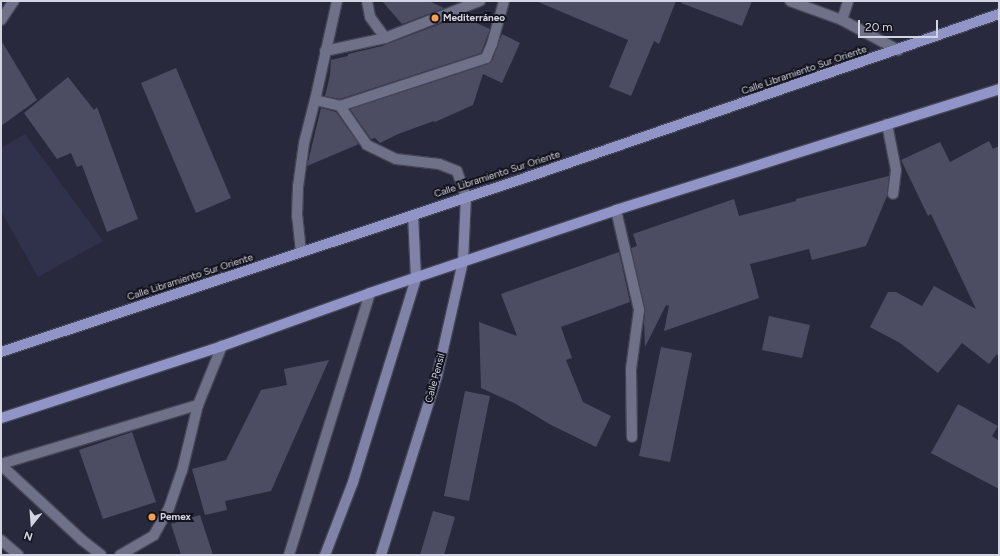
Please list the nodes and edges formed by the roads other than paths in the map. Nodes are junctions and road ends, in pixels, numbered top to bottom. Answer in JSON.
{"nodes":[{"id":1,"x":14,"y":1,"type":"edge"},
{"id":2,"x":337,"y":1,"type":"edge"},
{"id":3,"x":367,"y":1,"type":"edge"},
{"id":4,"x":480,"y":1,"type":"edge"},
{"id":5,"x":504,"y":1,"type":"edge"},
{"id":6,"x":790,"y":1,"type":"edge"},
{"id":7,"x":848,"y":1,"type":"edge"},
{"id":8,"x":999,"y":14,"type":"edge"},
{"id":9,"x":1,"y":20,"type":"edge"},
{"id":10,"x":842,"y":20,"type":"junction"},
{"id":11,"x":385,"y":38,"type":"junction"},
{"id":12,"x":898,"y":50,"type":"junction"},
{"id":13,"x":325,"y":51,"type":"junction"},
{"id":14,"x":999,"y":88,"type":"edge"},
{"id":15,"x":315,"y":100,"type":"junction"},
{"id":16,"x":340,"y":106,"type":"junction"},
{"id":17,"x":887,"y":124,"type":"junction"},
{"id":18,"x":893,"y":194,"type":"dead end"},
{"id":19,"x":466,"y":197,"type":"junction"},
{"id":20,"x":616,"y":210,"type":"junction"},
{"id":21,"x":413,"y":215,"type":"junction"},
{"id":22,"x":301,"y":252,"type":"junction"},
{"id":23,"x":463,"y":262,"type":"junction"},
{"id":24,"x":416,"y":278,"type":"junction"},
{"id":25,"x":370,"y":293,"type":"junction"},
{"id":26,"x":222,"y":346,"type":"junction"},
{"id":27,"x":1,"y":352,"type":"edge"},
{"id":28,"x":198,"y":405,"type":"junction"},
{"id":29,"x":1,"y":418,"type":"edge"},
{"id":30,"x":632,"y":437,"type":"dead end"},
{"id":31,"x":1,"y":464,"type":"edge"},
{"id":32,"x":1,"y":540,"type":"edge"},
{"id":33,"x":18,"y":555,"type":"edge"},
{"id":34,"x":101,"y":555,"type":"edge"},
{"id":35,"x":120,"y":555,"type":"edge"},
{"id":36,"x":289,"y":555,"type":"edge"},
{"id":37,"x":325,"y":555,"type":"edge"},
{"id":38,"x":381,"y":555,"type":"edge"}],
"edges":[{"from":1,"to":9,"type":"street"},
{"from":2,"to":13,"type":"street"},
{"from":3,"to":11,"type":"street"},
{"from":4,"to":11,"type":"street"},
{"from":5,"to":16,"type":"street"},
{"from":6,"to":10,"type":"street"},
{"from":7,"to":10,"type":"street"},
{"from":8,"to":12,"type":"main road","name":"Calle Libramiento Sur Oriente"},
{"from":10,"to":12,"type":"street"},
{"from":11,"to":13,"type":"street"},
{"from":12,"to":19,"type":"main road","name":"Calle Libramiento Sur Oriente"},
{"from":13,"to":15,"type":"street"},
{"from":14,"to":17,"type":"main road"},
{"from":15,"to":16,"type":"street"},
{"from":15,"to":22,"type":"street"},
{"from":16,"to":19,"type":"street"},
{"from":17,"to":18,"type":"street"},
{"from":17,"to":20,"type":"main road"},
{"from":19,"to":21,"type":"main road","name":"Calle Libramiento Sur Oriente"},
{"from":19,"to":23,"type":"main road","name":"Calle Pensil"},
{"from":20,"to":23,"type":"main road"},
{"from":20,"to":30,"type":"street"},
{"from":21,"to":22,"type":"main road","name":"Calle Libramiento Sur Oriente"},
{"from":21,"to":24,"type":"main road"},
{"from":22,"to":27,"type":"main road","name":"Calle Libramiento Sur Oriente"},
{"from":23,"to":24,"type":"main road"},
{"from":23,"to":38,"type":"main road","name":"Calle Pensil"},
{"from":24,"to":25,"type":"main road"},
{"from":24,"to":37,"type":"main road"},
{"from":25,"to":26,"type":"main road"},
{"from":25,"to":36,"type":"street"},
{"from":26,"to":28,"type":"street"},
{"from":26,"to":29,"type":"main road"},
{"from":28,"to":31,"type":"street"},
{"from":28,"to":35,"type":"street"},
{"from":31,"to":34,"type":"street"},
{"from":32,"to":33,"type":"street"}]}
